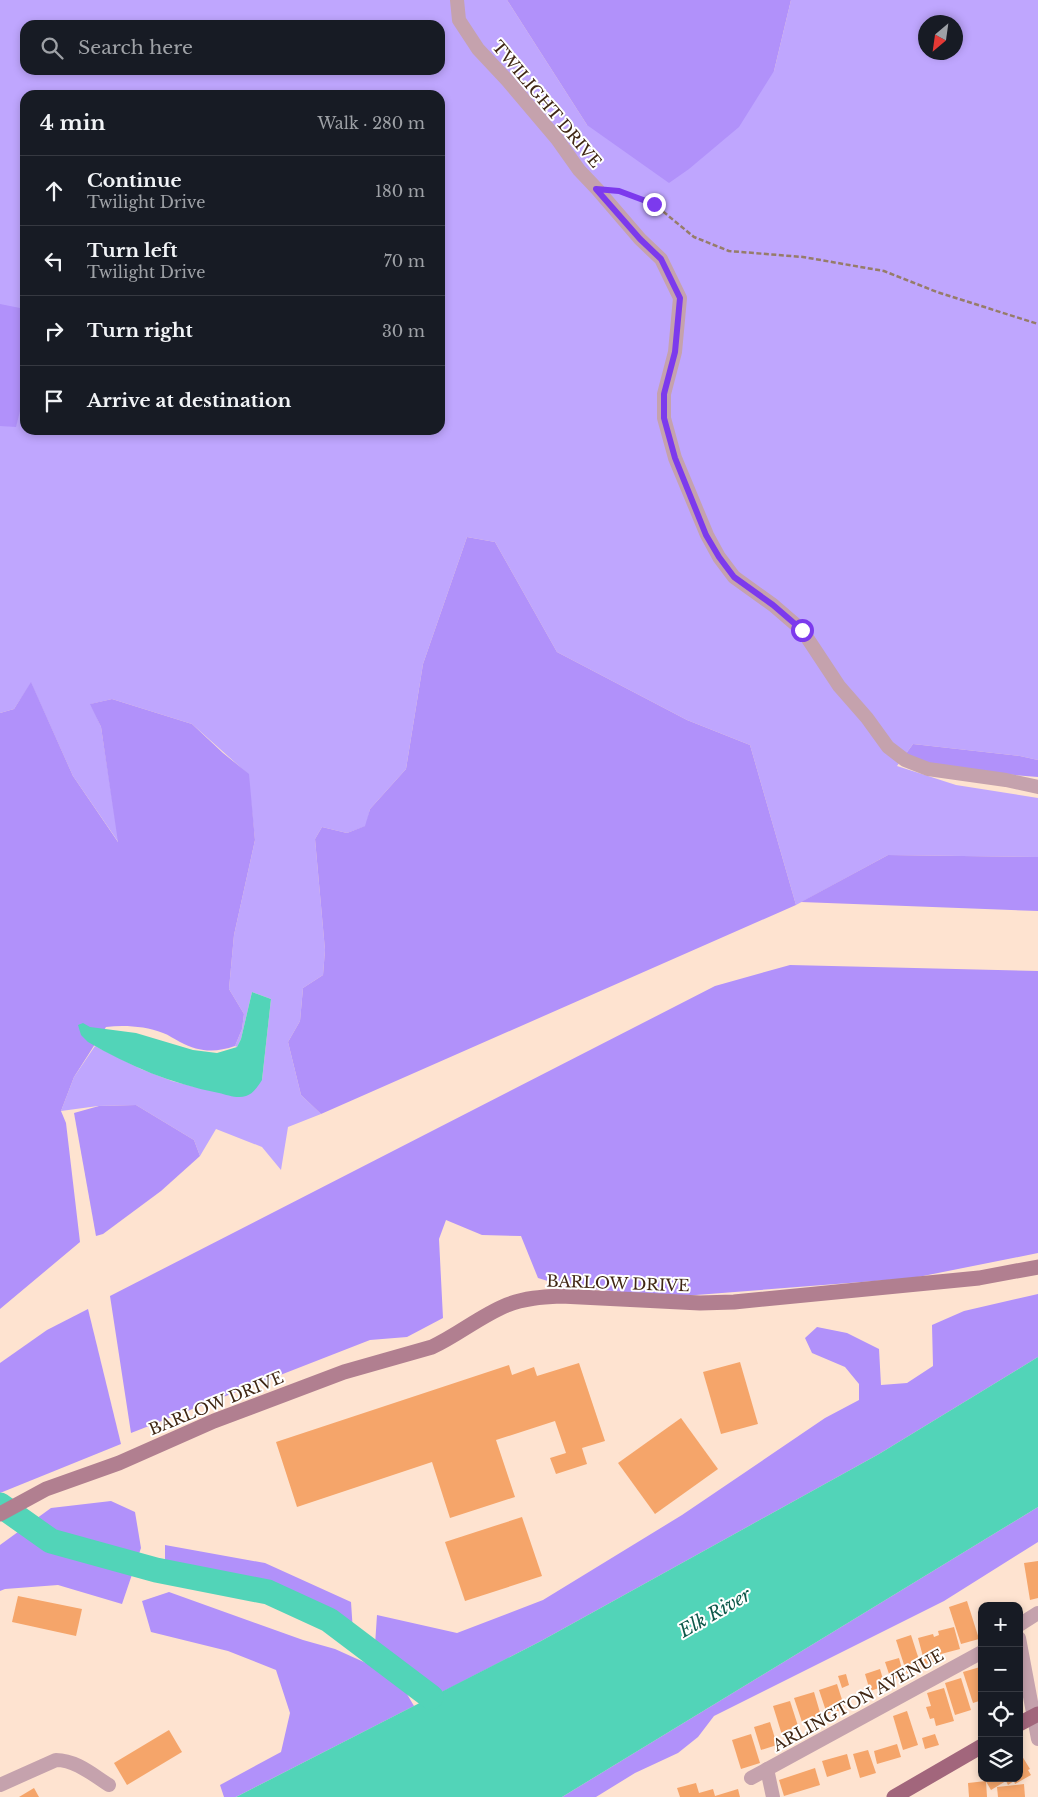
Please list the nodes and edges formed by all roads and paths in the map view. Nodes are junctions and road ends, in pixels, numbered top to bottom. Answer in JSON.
{"nodes":[{"id":1,"x":457,"y":0,"type":"edge"},
{"id":2,"x":596,"y":189,"type":"junction"},
{"id":3,"x":1038,"y":324,"type":"edge"},
{"id":4,"x":1038,"y":787,"type":"edge"},
{"id":5,"x":1038,"y":1267,"type":"edge"},
{"id":6,"x":0,"y":1514,"type":"edge"},
{"id":7,"x":1038,"y":1613,"type":"edge"},
{"id":8,"x":1023,"y":1622,"type":"edge"},
{"id":9,"x":1021,"y":1647,"type":"edge"},
{"id":10,"x":978,"y":1654,"type":"edge"},
{"id":11,"x":1036,"y":1715,"type":"edge"},
{"id":12,"x":1023,"y":1722,"type":"edge"},
{"id":13,"x":1038,"y":1739,"type":"edge"},
{"id":14,"x":978,"y":1748,"type":"edge"},
{"id":15,"x":767,"y":1769,"type":"junction"},
{"id":16,"x":751,"y":1778,"type":"dead end"},
{"id":17,"x":0,"y":1785,"type":"edge"},
{"id":18,"x":109,"y":1785,"type":"dead end"},
{"id":19,"x":774,"y":1797,"type":"edge"},
{"id":20,"x":894,"y":1797,"type":"edge"}],
"edges":[{"from":1,"to":2,"type":"street","name":"TWILIGHT DRIVE"},
{"from":2,"to":3,"type":"path"},
{"from":2,"to":4,"type":"street","name":"TWILIGHT DRIVE"},
{"from":5,"to":6,"type":"street","name":"BARLOW DRIVE"},
{"from":7,"to":8,"type":"street"},
{"from":9,"to":11,"type":"street"},
{"from":10,"to":15,"type":"street","name":"ARLINGTON AVENUE"},
{"from":11,"to":12,"type":"main road"},
{"from":11,"to":13,"type":"street"},
{"from":14,"to":20,"type":"main road"},
{"from":15,"to":16,"type":"street","name":"ARLINGTON AVENUE"},
{"from":15,"to":19,"type":"street"},
{"from":17,"to":18,"type":"street"}]}
